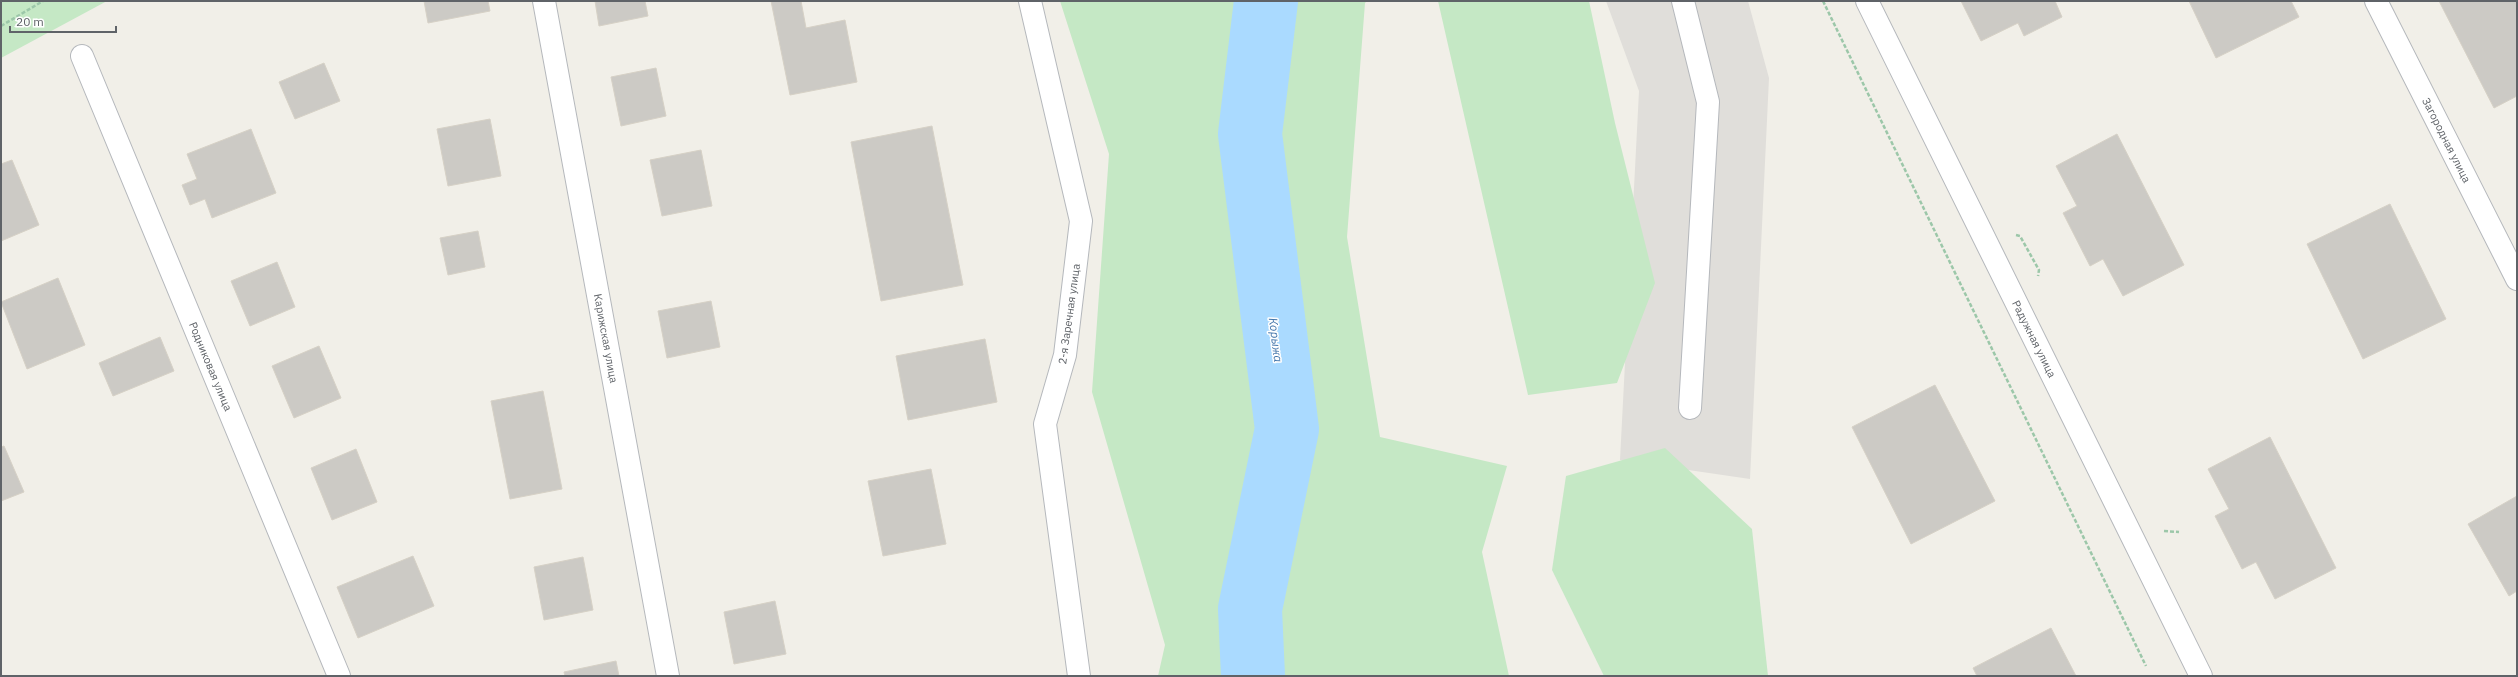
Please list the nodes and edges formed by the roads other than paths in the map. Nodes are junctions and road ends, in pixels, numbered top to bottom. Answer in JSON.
{"nodes":[{"id":1,"x":544,"y":1,"type":"edge"},
{"id":2,"x":1030,"y":1,"type":"edge"},
{"id":3,"x":1683,"y":1,"type":"edge"},
{"id":4,"x":1867,"y":1,"type":"edge"},
{"id":5,"x":2376,"y":1,"type":"edge"},
{"id":6,"x":82,"y":56,"type":"dead end"},
{"id":7,"x":2517,"y":279,"type":"edge"},
{"id":8,"x":1690,"y":408,"type":"dead end"},
{"id":9,"x":339,"y":676,"type":"edge"},
{"id":10,"x":668,"y":676,"type":"edge"},
{"id":11,"x":1079,"y":676,"type":"edge"},
{"id":12,"x":2202,"y":676,"type":"edge"}],
"edges":[{"from":1,"to":10,"type":"street","name":"Карижская улица"},
{"from":2,"to":11,"type":"street","name":"2-я Заречная улица"},
{"from":3,"to":8,"type":"street"},
{"from":4,"to":12,"type":"street","name":"Радужная улица"},
{"from":5,"to":7,"type":"street","name":"Загородная улица"},
{"from":6,"to":9,"type":"street","name":"Родниковая улица"}]}
